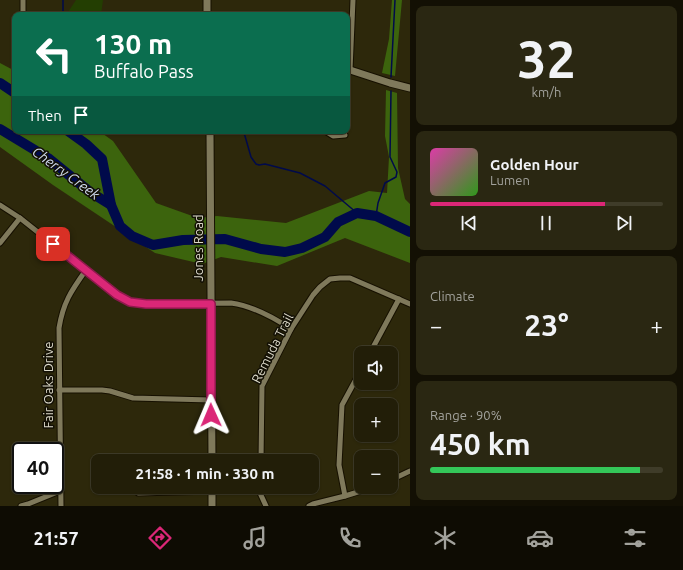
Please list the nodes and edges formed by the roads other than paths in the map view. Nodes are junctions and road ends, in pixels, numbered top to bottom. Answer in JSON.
{"nodes":[{"id":1,"x":23,"y":0,"type":"edge"},
{"id":2,"x":207,"y":0,"type":"edge"},
{"id":3,"x":353,"y":0,"type":"edge"},
{"id":4,"x":23,"y":12,"type":"edge"},
{"id":5,"x":207,"y":12,"type":"edge"},
{"id":6,"x":350,"y":42,"type":"edge"},
{"id":7,"x":350,"y":71,"type":"edge"},
{"id":8,"x":410,"y":88,"type":"edge"},
{"id":9,"x":210,"y":134,"type":"edge"},
{"id":10,"x":329,"y":134,"type":"edge"},
{"id":11,"x":345,"y":135,"type":"dead end"},
{"id":12,"x":0,"y":204,"type":"edge"},
{"id":13,"x":20,"y":218,"type":"junction"},
{"id":14,"x":0,"y":243,"type":"edge"},
{"id":15,"x":86,"y":270,"type":"junction"},
{"id":16,"x":399,"y":299,"type":"junction"},
{"id":17,"x":211,"y":304,"type":"junction"},
{"id":18,"x":410,"y":304,"type":"edge"},
{"id":19,"x":291,"y":329,"type":"junction"},
{"id":20,"x":374,"y":346,"type":"edge"},
{"id":21,"x":354,"y":383,"type":"edge"},
{"id":22,"x":59,"y":390,"type":"junction"},
{"id":23,"x":211,"y":400,"type":"junction"},
{"id":24,"x":60,"y":442,"type":"edge"},
{"id":25,"x":212,"y":454,"type":"edge"},
{"id":26,"x":260,"y":454,"type":"edge"},
{"id":27,"x":410,"y":471,"type":"edge"},
{"id":28,"x":398,"y":477,"type":"edge"},
{"id":29,"x":354,"y":493,"type":"edge"},
{"id":30,"x":53,"y":494,"type":"edge"},
{"id":31,"x":60,"y":494,"type":"edge"},
{"id":32,"x":212,"y":494,"type":"edge"},
{"id":33,"x":260,"y":494,"type":"edge"},
{"id":34,"x":345,"y":496,"type":"junction"},
{"id":35,"x":21,"y":506,"type":"edge"},
{"id":36,"x":61,"y":506,"type":"edge"},
{"id":37,"x":212,"y":506,"type":"edge"},
{"id":38,"x":266,"y":506,"type":"edge"},
{"id":39,"x":309,"y":506,"type":"edge"}],
"edges":[{"from":1,"to":4,"type":"street"},
{"from":2,"to":5,"type":"street"},
{"from":3,"to":6,"type":"street"},
{"from":7,"to":8,"type":"street"},
{"from":9,"to":17,"type":"street","name":"Jones Road"},
{"from":10,"to":11,"type":"street"},
{"from":12,"to":13,"type":"street"},
{"from":13,"to":14,"type":"street"},
{"from":13,"to":15,"type":"street"},
{"from":15,"to":17,"type":"street"},
{"from":15,"to":22,"type":"street","name":"Fair Oaks Drive"},
{"from":16,"to":18,"type":"street"},
{"from":16,"to":19,"type":"street","name":"Remuda Trail"},
{"from":16,"to":20,"type":"street"},
{"from":17,"to":19,"type":"street"},
{"from":17,"to":23,"type":"street","name":"Jones Road"},
{"from":19,"to":26,"type":"street","name":"Remuda Trail"},
{"from":21,"to":34,"type":"street"},
{"from":22,"to":23,"type":"street"},
{"from":22,"to":24,"type":"street","name":"Fair Oaks Drive"},
{"from":23,"to":25,"type":"street","name":"Jones Road"},
{"from":27,"to":28,"type":"street"},
{"from":29,"to":34,"type":"street"},
{"from":30,"to":35,"type":"street"},
{"from":31,"to":36,"type":"street","name":"Fair Oaks Drive"},
{"from":32,"to":37,"type":"street"},
{"from":33,"to":38,"type":"street"},
{"from":34,"to":39,"type":"street"}]}
